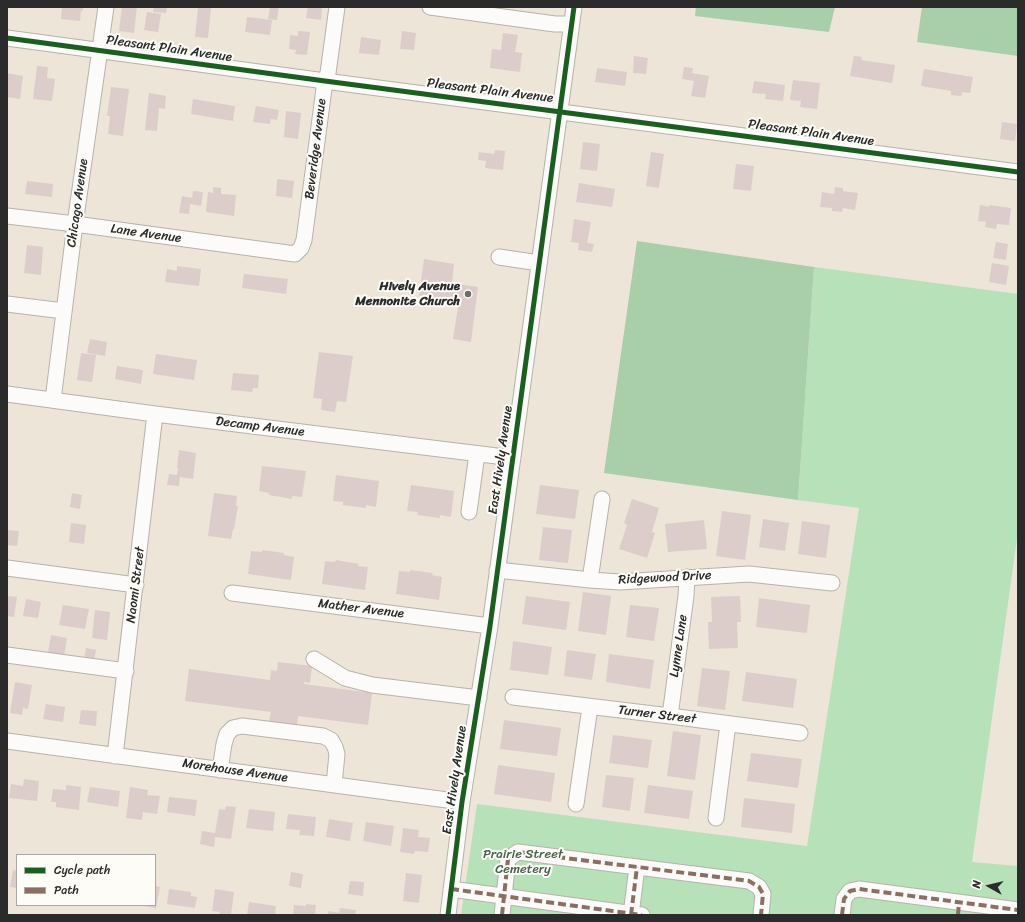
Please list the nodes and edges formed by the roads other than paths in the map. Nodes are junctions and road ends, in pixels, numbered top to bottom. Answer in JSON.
{"nodes":[{"id":1,"x":106,"y":7,"type":"edge"},
{"id":2,"x":337,"y":7,"type":"edge"},
{"id":3,"x":430,"y":7,"type":"edge"},
{"id":4,"x":574,"y":7,"type":"edge"},
{"id":5,"x":572,"y":24,"type":"junction"},
{"id":6,"x":7,"y":38,"type":"edge"},
{"id":7,"x":99,"y":51,"type":"junction"},
{"id":8,"x":325,"y":81,"type":"junction"},
{"id":9,"x":560,"y":111,"type":"junction"},
{"id":10,"x":1018,"y":172,"type":"edge"},
{"id":11,"x":7,"y":216,"type":"edge"},
{"id":12,"x":75,"y":224,"type":"junction"},
{"id":13,"x":285,"y":253,"type":"joint"},
{"id":14,"x":499,"y":257,"type":"dead end"},
{"id":15,"x":539,"y":263,"type":"junction"},
{"id":16,"x":7,"y":304,"type":"edge"},
{"id":17,"x":64,"y":311,"type":"junction"},
{"id":18,"x":7,"y":394,"type":"edge"},
{"id":19,"x":53,"y":400,"type":"junction"},
{"id":20,"x":156,"y":414,"type":"junction"},
{"id":21,"x":477,"y":454,"type":"junction"},
{"id":22,"x":513,"y":458,"type":"junction"},
{"id":23,"x":602,"y":498,"type":"dead end"},
{"id":24,"x":469,"y":512,"type":"dead end"},
{"id":25,"x":7,"y":568,"type":"edge"},
{"id":26,"x":498,"y":570,"type":"junction"},
{"id":27,"x":686,"y":577,"type":"junction"},
{"id":28,"x":590,"y":580,"type":"junction"},
{"id":29,"x":832,"y":583,"type":"dead end"},
{"id":30,"x":136,"y":585,"type":"junction"},
{"id":31,"x":232,"y":593,"type":"dead end"},
{"id":32,"x":490,"y":626,"type":"junction"},
{"id":33,"x":7,"y":655,"type":"edge"},
{"id":34,"x":314,"y":659,"type":"dead end"},
{"id":35,"x":126,"y":671,"type":"junction"},
{"id":36,"x":513,"y":697,"type":"dead end"},
{"id":37,"x":479,"y":698,"type":"junction"},
{"id":38,"x":590,"y":707,"type":"junction"},
{"id":39,"x":670,"y":716,"type":"junction"},
{"id":40,"x":728,"y":724,"type":"junction"},
{"id":41,"x":800,"y":733,"type":"dead end"},
{"id":42,"x":7,"y":741,"type":"edge"},
{"id":43,"x":116,"y":756,"type":"junction"},
{"id":44,"x":220,"y":770,"type":"junction"},
{"id":45,"x":334,"y":785,"type":"junction"},
{"id":46,"x":462,"y":802,"type":"junction"},
{"id":47,"x":576,"y":804,"type":"dead end"},
{"id":48,"x":716,"y":818,"type":"dead end"},
{"id":49,"x":637,"y":867,"type":"junction"},
{"id":50,"x":451,"y":890,"type":"junction"},
{"id":51,"x":505,"y":897,"type":"junction"},
{"id":52,"x":959,"y":909,"type":"edge"},
{"id":53,"x":1018,"y":910,"type":"edge"},
{"id":54,"x":448,"y":915,"type":"edge"},
{"id":55,"x":502,"y":915,"type":"edge"},
{"id":56,"x":635,"y":915,"type":"edge"},
{"id":57,"x":761,"y":915,"type":"edge"},
{"id":58,"x":842,"y":915,"type":"edge"}],
"edges":[{"from":1,"to":7,"type":"street","name":"Chicago Avenue"},
{"from":2,"to":8,"type":"street","name":"Beveridge Avenue"},
{"from":3,"to":5,"type":"street"},
{"from":4,"to":5,"type":"street","name":"East Hively Avenue"},
{"from":5,"to":9,"type":"street","name":"East Hively Avenue"},
{"from":6,"to":7,"type":"street","name":"Pleasant Plain Avenue"},
{"from":7,"to":8,"type":"street","name":"Pleasant Plain Avenue"},
{"from":7,"to":12,"type":"street","name":"Chicago Avenue"},
{"from":8,"to":9,"type":"street","name":"Pleasant Plain Avenue"},
{"from":8,"to":13,"type":"street","name":"Beveridge Avenue"},
{"from":9,"to":10,"type":"street","name":"Pleasant Plain Avenue"},
{"from":9,"to":15,"type":"street","name":"East Hively Avenue"},
{"from":11,"to":12,"type":"street","name":"Lane Avenue"},
{"from":12,"to":13,"type":"street","name":"Lane Avenue"},
{"from":12,"to":17,"type":"street","name":"Chicago Avenue"},
{"from":14,"to":15,"type":"street"},
{"from":15,"to":22,"type":"street","name":"East Hively Avenue"},
{"from":16,"to":17,"type":"street"},
{"from":17,"to":19,"type":"street","name":"Chicago Avenue"},
{"from":18,"to":19,"type":"street","name":"Decamp Avenue"},
{"from":19,"to":20,"type":"street","name":"Decamp Avenue"},
{"from":20,"to":21,"type":"street","name":"Decamp Avenue"},
{"from":20,"to":30,"type":"street","name":"Naomi Street"},
{"from":21,"to":22,"type":"street","name":"Decamp Avenue"},
{"from":21,"to":24,"type":"street"},
{"from":22,"to":26,"type":"street","name":"East Hively Avenue"},
{"from":23,"to":28,"type":"street"},
{"from":25,"to":30,"type":"street"},
{"from":26,"to":28,"type":"street","name":"Ridgewood Drive"},
{"from":26,"to":32,"type":"street","name":"East Hively Avenue"},
{"from":27,"to":28,"type":"street","name":"Ridgewood Drive"},
{"from":27,"to":29,"type":"street","name":"Ridgewood Drive"},
{"from":27,"to":39,"type":"street","name":"Lynne Lane"},
{"from":30,"to":35,"type":"street","name":"Naomi Street"},
{"from":31,"to":32,"type":"street","name":"Mather Avenue"},
{"from":32,"to":37,"type":"street","name":"East Hively Avenue"},
{"from":33,"to":35,"type":"street"},
{"from":34,"to":37,"type":"street"},
{"from":35,"to":43,"type":"street","name":"Naomi Street"},
{"from":36,"to":38,"type":"street","name":"Turner Street"},
{"from":37,"to":46,"type":"street","name":"East Hively Avenue"},
{"from":38,"to":39,"type":"street","name":"Turner Street"},
{"from":38,"to":47,"type":"street"},
{"from":39,"to":40,"type":"street","name":"Turner Street"},
{"from":40,"to":41,"type":"street","name":"Turner Street"},
{"from":40,"to":48,"type":"street"},
{"from":42,"to":43,"type":"street","name":"Morehouse Avenue"},
{"from":43,"to":44,"type":"street","name":"Morehouse Avenue"},
{"from":44,"to":45,"type":"street","name":"Morehouse Avenue"},
{"from":44,"to":45,"type":"street"},
{"from":45,"to":46,"type":"street","name":"Morehouse Avenue"},
{"from":46,"to":50,"type":"street","name":"East Hively Avenue"},
{"from":49,"to":51,"type":"street"},
{"from":49,"to":56,"type":"street"},
{"from":49,"to":57,"type":"street"},
{"from":50,"to":51,"type":"street"},
{"from":50,"to":54,"type":"street","name":"East Hively Avenue"},
{"from":51,"to":55,"type":"street"},
{"from":51,"to":56,"type":"street"},
{"from":52,"to":53,"type":"street"},
{"from":52,"to":58,"type":"street"}]}
